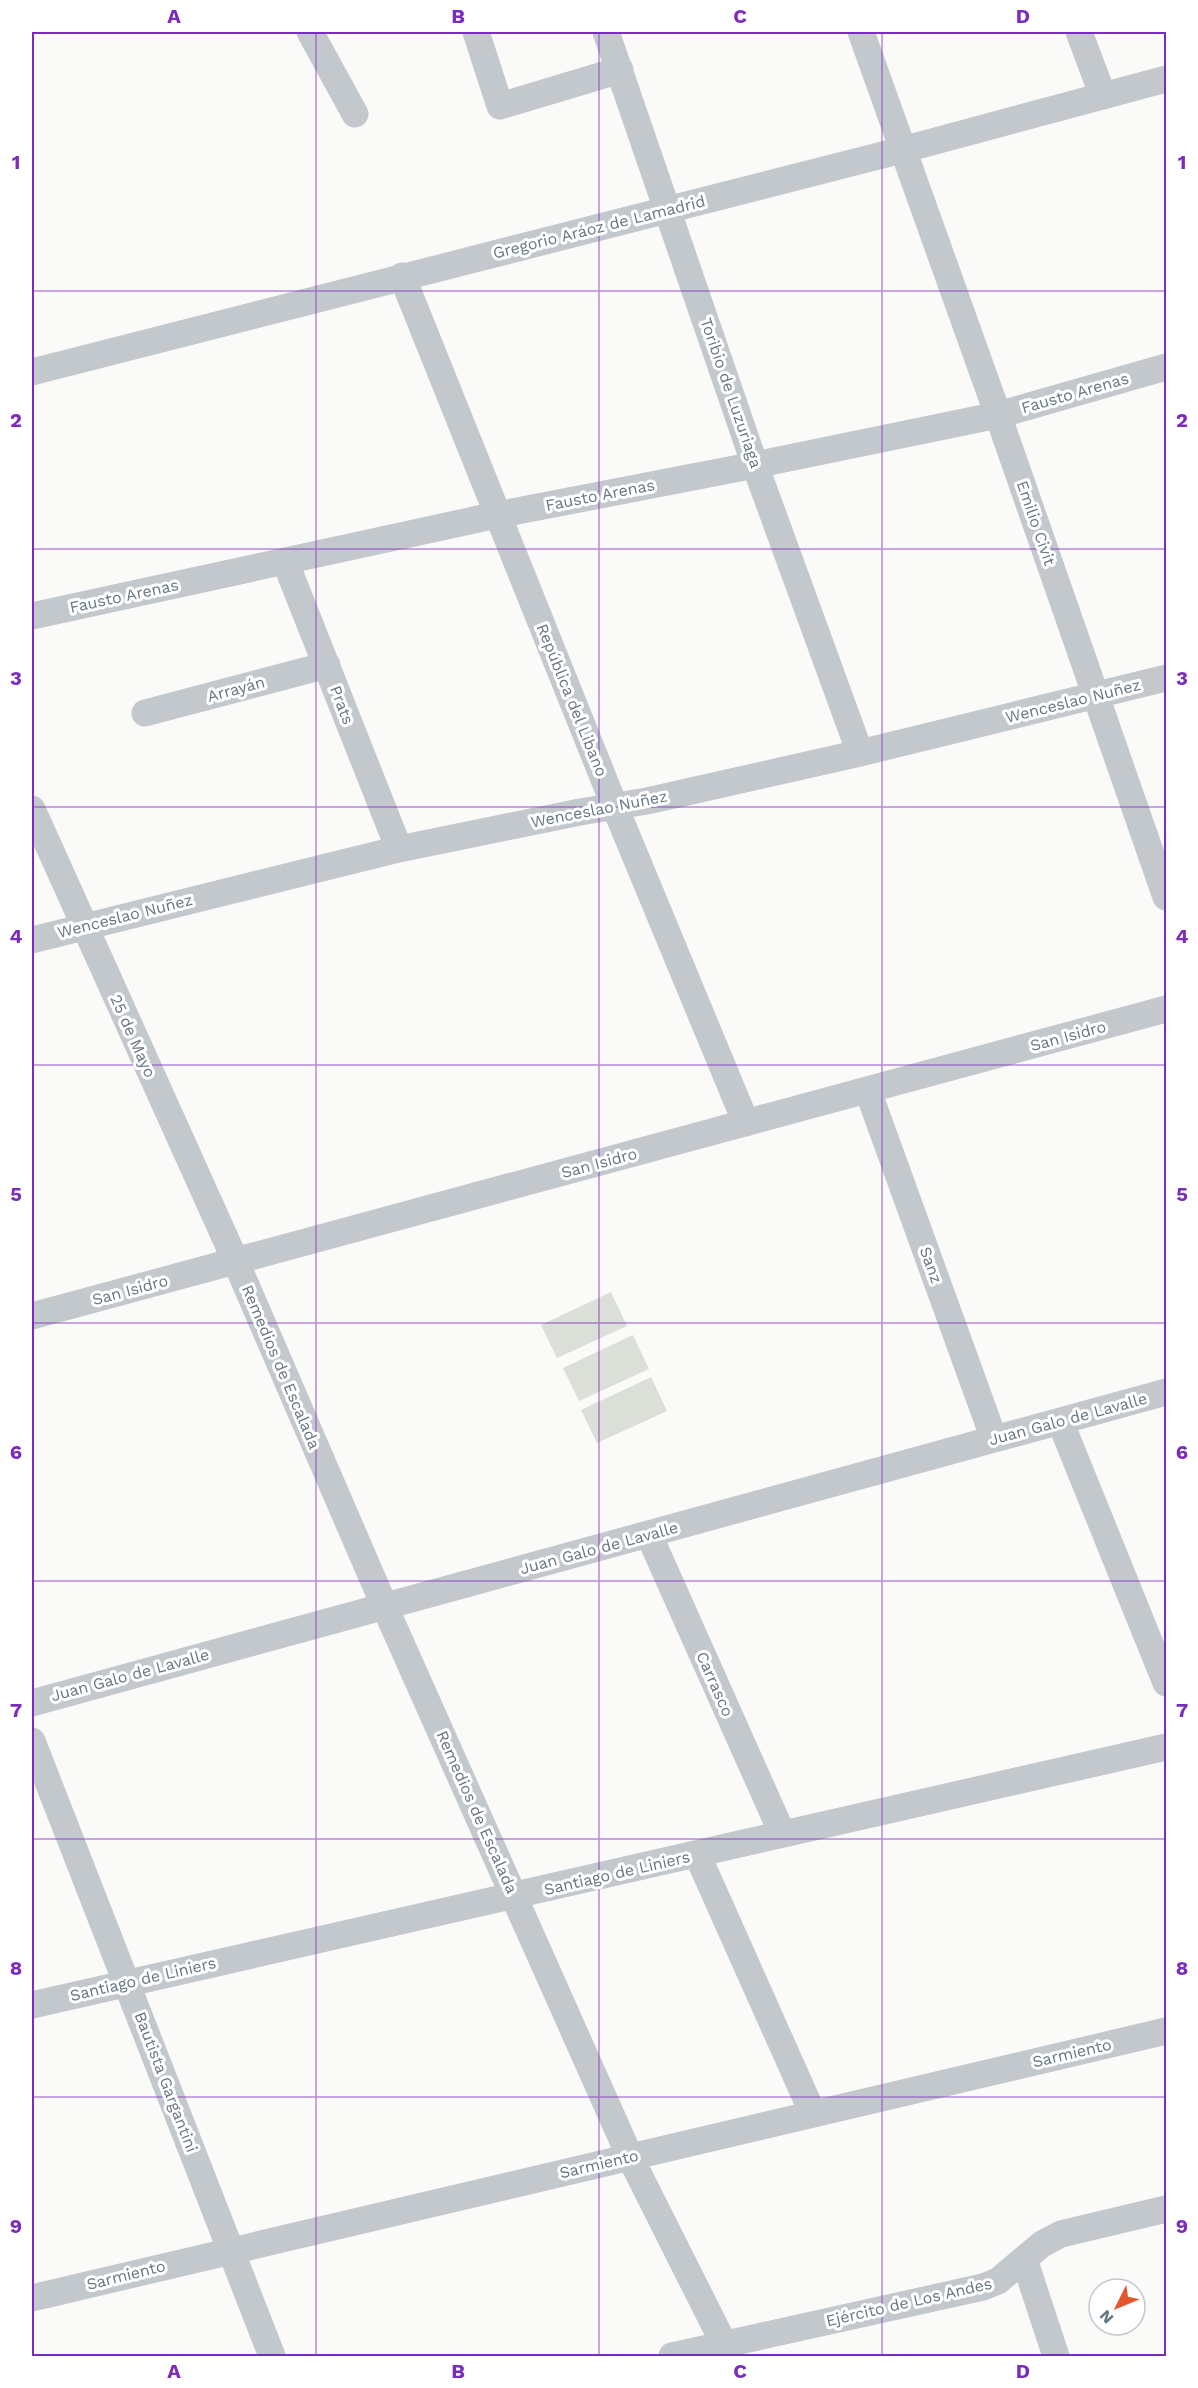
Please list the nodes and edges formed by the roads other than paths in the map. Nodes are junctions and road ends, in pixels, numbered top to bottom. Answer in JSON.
{"nodes":[{"id":1,"x":310,"y":32,"type":"edge"},
{"id":2,"x":476,"y":32,"type":"edge"},
{"id":3,"x":606,"y":32,"type":"edge"},
{"id":4,"x":861,"y":32,"type":"edge"},
{"id":5,"x":1079,"y":32,"type":"edge"},
{"id":6,"x":620,"y":70,"type":"junction"},
{"id":7,"x":1167,"y":79,"type":"edge"},
{"id":8,"x":1103,"y":96,"type":"junction"},
{"id":9,"x":355,"y":114,"type":"dead end"},
{"id":10,"x":902,"y":150,"type":"junction"},
{"id":11,"x":668,"y":209,"type":"junction"},
{"id":12,"x":402,"y":276,"type":"junction"},
{"id":13,"x":1167,"y":368,"type":"edge"},
{"id":14,"x":32,"y":372,"type":"edge"},
{"id":15,"x":998,"y":415,"type":"junction"},
{"id":16,"x":755,"y":465,"type":"junction"},
{"id":17,"x":497,"y":515,"type":"junction"},
{"id":18,"x":285,"y":561,"type":"junction"},
{"id":19,"x":32,"y":616,"type":"edge"},
{"id":20,"x":327,"y":665,"type":"junction"},
{"id":21,"x":1167,"y":678,"type":"edge"},
{"id":22,"x":1097,"y":696,"type":"junction"},
{"id":23,"x":145,"y":714,"type":"dead end"},
{"id":24,"x":860,"y":753,"type":"junction"},
{"id":25,"x":615,"y":807,"type":"junction"},
{"id":26,"x":32,"y":809,"type":"edge"},
{"id":27,"x":399,"y":849,"type":"junction"},
{"id":28,"x":1167,"y":897,"type":"edge"},
{"id":29,"x":83,"y":926,"type":"junction"},
{"id":30,"x":32,"y":940,"type":"edge"},
{"id":31,"x":1167,"y":1010,"type":"edge"},
{"id":32,"x":868,"y":1091,"type":"junction"},
{"id":33,"x":746,"y":1122,"type":"junction"},
{"id":34,"x":236,"y":1262,"type":"junction"},
{"id":35,"x":32,"y":1316,"type":"edge"},
{"id":36,"x":1167,"y":1392,"type":"edge"},
{"id":37,"x":1060,"y":1421,"type":"junction"},
{"id":38,"x":994,"y":1439,"type":"junction"},
{"id":39,"x":649,"y":1535,"type":"junction"},
{"id":40,"x":384,"y":1605,"type":"junction"},
{"id":41,"x":1167,"y":1683,"type":"edge"},
{"id":42,"x":32,"y":1703,"type":"edge"},
{"id":43,"x":32,"y":1741,"type":"edge"},
{"id":44,"x":1167,"y":1747,"type":"edge"},
{"id":45,"x":782,"y":1833,"type":"junction"},
{"id":46,"x":696,"y":1854,"type":"junction"},
{"id":47,"x":515,"y":1897,"type":"junction"},
{"id":48,"x":127,"y":1982,"type":"junction"},
{"id":49,"x":32,"y":2005,"type":"edge"},
{"id":50,"x":1167,"y":2031,"type":"edge"},
{"id":51,"x":813,"y":2114,"type":"junction"},
{"id":52,"x":630,"y":2157,"type":"junction"},
{"id":53,"x":1167,"y":2209,"type":"edge"},
{"id":54,"x":232,"y":2250,"type":"junction"},
{"id":55,"x":1024,"y":2259,"type":"junction"},
{"id":56,"x":32,"y":2298,"type":"edge"},
{"id":57,"x":727,"y":2350,"type":"edge"},
{"id":58,"x":272,"y":2356,"type":"edge"},
{"id":59,"x":672,"y":2356,"type":"edge"},
{"id":60,"x":1056,"y":2356,"type":"edge"}],
"edges":[{"from":1,"to":9,"type":"street"},
{"from":2,"to":6,"type":"street"},
{"from":3,"to":6,"type":"street","name":"Toribio de Luzuriaga"},
{"from":4,"to":10,"type":"street","name":"Emilio Civit"},
{"from":5,"to":8,"type":"street"},
{"from":6,"to":11,"type":"street","name":"Toribio de Luzuriaga"},
{"from":7,"to":8,"type":"street","name":"Gregorio Aráoz de Lamadrid"},
{"from":8,"to":10,"type":"street","name":"Gregorio Aráoz de Lamadrid"},
{"from":10,"to":11,"type":"street","name":"Gregorio Aráoz de Lamadrid"},
{"from":10,"to":15,"type":"street","name":"Emilio Civit"},
{"from":11,"to":12,"type":"street","name":"Gregorio Aráoz de Lamadrid"},
{"from":11,"to":16,"type":"street","name":"Toribio de Luzuriaga"},
{"from":12,"to":14,"type":"street","name":"Gregorio Aráoz de Lamadrid"},
{"from":12,"to":17,"type":"street","name":"República del Libano"},
{"from":13,"to":15,"type":"street","name":"Fausto Arenas"},
{"from":15,"to":16,"type":"street","name":"Fausto Arenas"},
{"from":15,"to":22,"type":"street","name":"Emilio Civit"},
{"from":16,"to":17,"type":"street","name":"Fausto Arenas"},
{"from":16,"to":24,"type":"street","name":"Toribio de Luzuriaga"},
{"from":17,"to":18,"type":"street","name":"Fausto Arenas"},
{"from":17,"to":25,"type":"street","name":"República del Libano"},
{"from":18,"to":19,"type":"street","name":"Fausto Arenas"},
{"from":18,"to":20,"type":"street","name":"Prats"},
{"from":20,"to":23,"type":"street","name":"Arrayán"},
{"from":20,"to":27,"type":"street","name":"Prats"},
{"from":21,"to":22,"type":"street","name":"Wenceslao Nuñez"},
{"from":22,"to":24,"type":"street","name":"Wenceslao Nuñez"},
{"from":22,"to":28,"type":"street","name":"Emilio Civit"},
{"from":24,"to":25,"type":"street","name":"Wenceslao Nuñez"},
{"from":25,"to":27,"type":"street","name":"Wenceslao Nuñez"},
{"from":25,"to":33,"type":"street","name":"República del Libano"},
{"from":26,"to":29,"type":"street","name":"25 de Mayo"},
{"from":27,"to":29,"type":"street","name":"Wenceslao Nuñez"},
{"from":29,"to":30,"type":"street","name":"Wenceslao Nuñez"},
{"from":29,"to":34,"type":"street","name":"25 de Mayo"},
{"from":31,"to":32,"type":"street","name":"San Isidro"},
{"from":32,"to":33,"type":"street","name":"San Isidro"},
{"from":32,"to":38,"type":"street","name":"Sanz"},
{"from":33,"to":34,"type":"street","name":"San Isidro"},
{"from":34,"to":35,"type":"street","name":"San Isidro"},
{"from":34,"to":40,"type":"street","name":"Remedios de Escalada"},
{"from":36,"to":37,"type":"street","name":"Juan Galo de Lavalle"},
{"from":37,"to":38,"type":"street","name":"Juan Galo de Lavalle"},
{"from":37,"to":41,"type":"street"},
{"from":38,"to":39,"type":"street","name":"Juan Galo de Lavalle"},
{"from":39,"to":40,"type":"street","name":"Juan Galo de Lavalle"},
{"from":39,"to":45,"type":"street","name":"Carrasco"},
{"from":40,"to":42,"type":"street","name":"Juan Galo de Lavalle"},
{"from":40,"to":47,"type":"street","name":"Remedios de Escalada"},
{"from":43,"to":48,"type":"street","name":"Bautista Gargantini"},
{"from":44,"to":45,"type":"street","name":"Santiago de Liniers"},
{"from":45,"to":46,"type":"street","name":"Santiago de Liniers"},
{"from":46,"to":47,"type":"street","name":"Santiago de Liniers"},
{"from":46,"to":51,"type":"street"},
{"from":47,"to":48,"type":"street","name":"Santiago de Liniers"},
{"from":47,"to":52,"type":"street","name":"Remedios de Escalada"},
{"from":48,"to":49,"type":"street","name":"Santiago de Liniers"},
{"from":48,"to":54,"type":"street","name":"Bautista Gargantini"},
{"from":50,"to":51,"type":"street","name":"Sarmiento"},
{"from":51,"to":52,"type":"street","name":"Sarmiento"},
{"from":52,"to":54,"type":"street","name":"Sarmiento"},
{"from":52,"to":57,"type":"street","name":"Remedios de Escalada"},
{"from":53,"to":55,"type":"street","name":"Ejército de Los Andes"},
{"from":54,"to":56,"type":"street","name":"Sarmiento"},
{"from":54,"to":58,"type":"street","name":"Bautista Gargantini"},
{"from":55,"to":57,"type":"street","name":"Ejército de Los Andes"},
{"from":55,"to":60,"type":"street"},
{"from":57,"to":59,"type":"street","name":"Ejército de Los Andes"}]}
